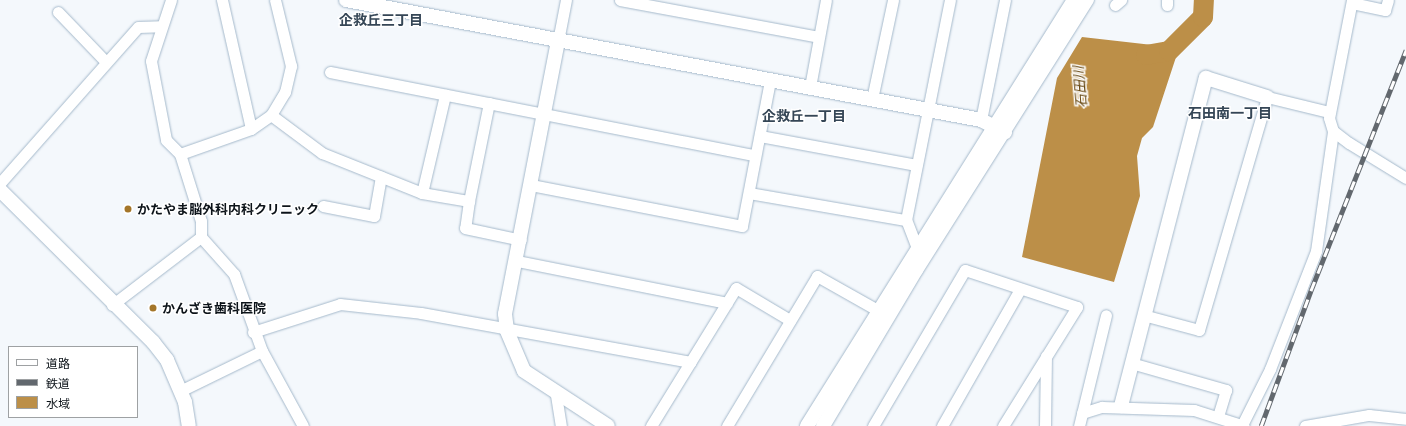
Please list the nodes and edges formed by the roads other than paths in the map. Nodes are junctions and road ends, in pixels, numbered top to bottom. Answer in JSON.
{"nodes":[{"id":1,"x":172,"y":0,"type":"edge"},
{"id":2,"x":222,"y":0,"type":"edge"},
{"id":3,"x":275,"y":0,"type":"edge"},
{"id":4,"x":346,"y":0,"type":"edge"},
{"id":5,"x":566,"y":0,"type":"edge"},
{"id":6,"x":620,"y":0,"type":"edge"},
{"id":7,"x":826,"y":0,"type":"edge"},
{"id":8,"x":893,"y":0,"type":"edge"},
{"id":9,"x":950,"y":0,"type":"edge"},
{"id":10,"x":1005,"y":0,"type":"edge"},
{"id":11,"x":1074,"y":0,"type":"edge"},
{"id":12,"x":1087,"y":0,"type":"edge"},
{"id":13,"x":1388,"y":0,"type":"edge"},
{"id":14,"x":635,"y":1,"type":"edge"},
{"id":15,"x":1352,"y":2,"type":"edge"},
{"id":16,"x":398,"y":4,"type":"edge"},
{"id":17,"x":58,"y":12,"type":"dead end"},
{"id":18,"x":161,"y":26,"type":"junction"},
{"id":19,"x":819,"y":37,"type":"junction"},
{"id":20,"x":558,"y":41,"type":"junction"},
{"id":21,"x":106,"y":62,"type":"junction"},
{"id":22,"x":330,"y":72,"type":"dead end"},
{"id":23,"x":770,"y":80,"type":"junction"},
{"id":24,"x":810,"y":87,"type":"junction"},
{"id":25,"x":445,"y":94,"type":"junction"},
{"id":26,"x":1268,"y":97,"type":"junction"},
{"id":27,"x":872,"y":99,"type":"junction"},
{"id":28,"x":489,"y":103,"type":"junction"},
{"id":29,"x":928,"y":110,"type":"junction"},
{"id":30,"x":1329,"y":112,"type":"junction"},
{"id":31,"x":545,"y":114,"type":"junction"},
{"id":32,"x":271,"y":115,"type":"junction"},
{"id":33,"x":980,"y":120,"type":"junction"},
{"id":34,"x":251,"y":129,"type":"junction"},
{"id":35,"x":999,"y":129,"type":"junction"},
{"id":36,"x":1333,"y":131,"type":"junction"},
{"id":37,"x":760,"y":136,"type":"junction"},
{"id":38,"x":180,"y":154,"type":"junction"},
{"id":39,"x":756,"y":155,"type":"junction"},
{"id":40,"x":916,"y":165,"type":"junction"},
{"id":41,"x":381,"y":177,"type":"junction"},
{"id":42,"x":1406,"y":178,"type":"edge"},
{"id":43,"x":0,"y":183,"type":"edge"},
{"id":44,"x":531,"y":185,"type":"junction"},
{"id":45,"x":0,"y":190,"type":"edge"},
{"id":46,"x":422,"y":193,"type":"junction"},
{"id":47,"x":749,"y":193,"type":"junction"},
{"id":48,"x":469,"y":200,"type":"junction"},
{"id":49,"x":323,"y":206,"type":"dead end"},
{"id":50,"x":906,"y":220,"type":"junction"},
{"id":51,"x":201,"y":237,"type":"junction"},
{"id":52,"x":521,"y":240,"type":"junction"},
{"id":53,"x":918,"y":248,"type":"junction"},
{"id":54,"x":517,"y":261,"type":"junction"},
{"id":55,"x":1020,"y":289,"type":"junction"},
{"id":56,"x":727,"y":303,"type":"junction"},
{"id":57,"x":112,"y":305,"type":"junction"},
{"id":58,"x":879,"y":311,"type":"junction"},
{"id":59,"x":1106,"y":315,"type":"dead end"},
{"id":60,"x":1142,"y":316,"type":"junction"},
{"id":61,"x":790,"y":320,"type":"junction"},
{"id":62,"x":507,"y":331,"type":"junction"},
{"id":63,"x":253,"y":332,"type":"junction"},
{"id":64,"x":262,"y":351,"type":"junction"},
{"id":65,"x":1046,"y":356,"type":"junction"},
{"id":66,"x":691,"y":362,"type":"junction"},
{"id":67,"x":1131,"y":363,"type":"junction"},
{"id":68,"x":180,"y":390,"type":"junction"},
{"id":69,"x":556,"y":395,"type":"junction"},
{"id":70,"x":1121,"y":406,"type":"junction"},
{"id":71,"x":1082,"y":413,"type":"junction"},
{"id":72,"x":1218,"y":417,"type":"junction"},
{"id":73,"x":1406,"y":419,"type":"edge"},
{"id":74,"x":189,"y":426,"type":"edge"},
{"id":75,"x":303,"y":426,"type":"edge"},
{"id":76,"x":562,"y":426,"type":"edge"},
{"id":77,"x":608,"y":426,"type":"edge"},
{"id":78,"x":652,"y":426,"type":"edge"},
{"id":79,"x":727,"y":426,"type":"edge"},
{"id":80,"x":807,"y":426,"type":"edge"},
{"id":81,"x":823,"y":426,"type":"edge"},
{"id":82,"x":873,"y":426,"type":"edge"},
{"id":83,"x":942,"y":426,"type":"edge"},
{"id":84,"x":1003,"y":426,"type":"edge"},
{"id":85,"x":1045,"y":426,"type":"edge"},
{"id":86,"x":1080,"y":426,"type":"edge"},
{"id":87,"x":1243,"y":426,"type":"edge"},
{"id":88,"x":1305,"y":426,"type":"edge"}],
"edges":[{"from":1,"to":18,"type":"street"},
{"from":2,"to":34,"type":"street"},
{"from":3,"to":32,"type":"street"},
{"from":4,"to":16,"type":"street"},
{"from":5,"to":20,"type":"street"},
{"from":6,"to":14,"type":"street"},
{"from":7,"to":19,"type":"street"},
{"from":8,"to":27,"type":"street"},
{"from":9,"to":29,"type":"street"},
{"from":10,"to":33,"type":"street"},
{"from":11,"to":35,"type":"street"},
{"from":12,"to":35,"type":"street"},
{"from":13,"to":15,"type":"street"},
{"from":14,"to":19,"type":"street"},
{"from":15,"to":30,"type":"street"},
{"from":16,"to":20,"type":"street"},
{"from":17,"to":21,"type":"street"},
{"from":18,"to":21,"type":"street"},
{"from":18,"to":38,"type":"street"},
{"from":19,"to":24,"type":"street"},
{"from":20,"to":23,"type":"street"},
{"from":20,"to":31,"type":"street"},
{"from":21,"to":43,"type":"street"},
{"from":22,"to":25,"type":"street"},
{"from":23,"to":24,"type":"street"},
{"from":23,"to":37,"type":"street"},
{"from":24,"to":27,"type":"street"},
{"from":25,"to":28,"type":"street"},
{"from":25,"to":46,"type":"street"},
{"from":26,"to":30,"type":"street"},
{"from":26,"to":60,"type":"street"},
{"from":26,"to":60,"type":"street"},
{"from":27,"to":29,"type":"street"},
{"from":28,"to":31,"type":"street"},
{"from":28,"to":48,"type":"street"},
{"from":29,"to":33,"type":"street"},
{"from":29,"to":40,"type":"street"},
{"from":30,"to":36,"type":"street"},
{"from":31,"to":39,"type":"street"},
{"from":31,"to":44,"type":"street"},
{"from":32,"to":34,"type":"street"},
{"from":32,"to":41,"type":"street"},
{"from":33,"to":35,"type":"street"},
{"from":34,"to":38,"type":"street"},
{"from":35,"to":53,"type":"street"},
{"from":35,"to":81,"type":"street"},
{"from":36,"to":42,"type":"street"},
{"from":36,"to":87,"type":"street"},
{"from":37,"to":39,"type":"street"},
{"from":37,"to":40,"type":"street"},
{"from":38,"to":51,"type":"street"},
{"from":39,"to":47,"type":"street"},
{"from":40,"to":50,"type":"street"},
{"from":41,"to":46,"type":"street"},
{"from":41,"to":49,"type":"street"},
{"from":44,"to":47,"type":"street"},
{"from":44,"to":52,"type":"street"},
{"from":45,"to":57,"type":"street"},
{"from":46,"to":48,"type":"street"},
{"from":47,"to":50,"type":"street"},
{"from":48,"to":52,"type":"street"},
{"from":50,"to":53,"type":"street"},
{"from":51,"to":57,"type":"street"},
{"from":51,"to":63,"type":"street"},
{"from":52,"to":54,"type":"street"},
{"from":53,"to":58,"type":"street"},
{"from":54,"to":56,"type":"street"},
{"from":54,"to":62,"type":"street"},
{"from":55,"to":65,"type":"street"},
{"from":55,"to":82,"type":"street"},
{"from":55,"to":83,"type":"street"},
{"from":56,"to":61,"type":"street"},
{"from":56,"to":66,"type":"street"},
{"from":57,"to":68,"type":"street"},
{"from":58,"to":61,"type":"street"},
{"from":58,"to":80,"type":"street"},
{"from":59,"to":71,"type":"street"},
{"from":60,"to":67,"type":"street"},
{"from":61,"to":79,"type":"street"},
{"from":62,"to":63,"type":"street"},
{"from":62,"to":66,"type":"street"},
{"from":62,"to":69,"type":"street"},
{"from":63,"to":64,"type":"street"},
{"from":64,"to":68,"type":"street"},
{"from":64,"to":75,"type":"street"},
{"from":65,"to":84,"type":"street"},
{"from":65,"to":85,"type":"street"},
{"from":66,"to":78,"type":"street"},
{"from":67,"to":70,"type":"street"},
{"from":67,"to":72,"type":"street"},
{"from":68,"to":74,"type":"street"},
{"from":69,"to":76,"type":"street"},
{"from":69,"to":77,"type":"street"},
{"from":70,"to":71,"type":"street"},
{"from":70,"to":72,"type":"street"},
{"from":71,"to":86,"type":"street"},
{"from":72,"to":87,"type":"street"},
{"from":73,"to":88,"type":"street"}]}
